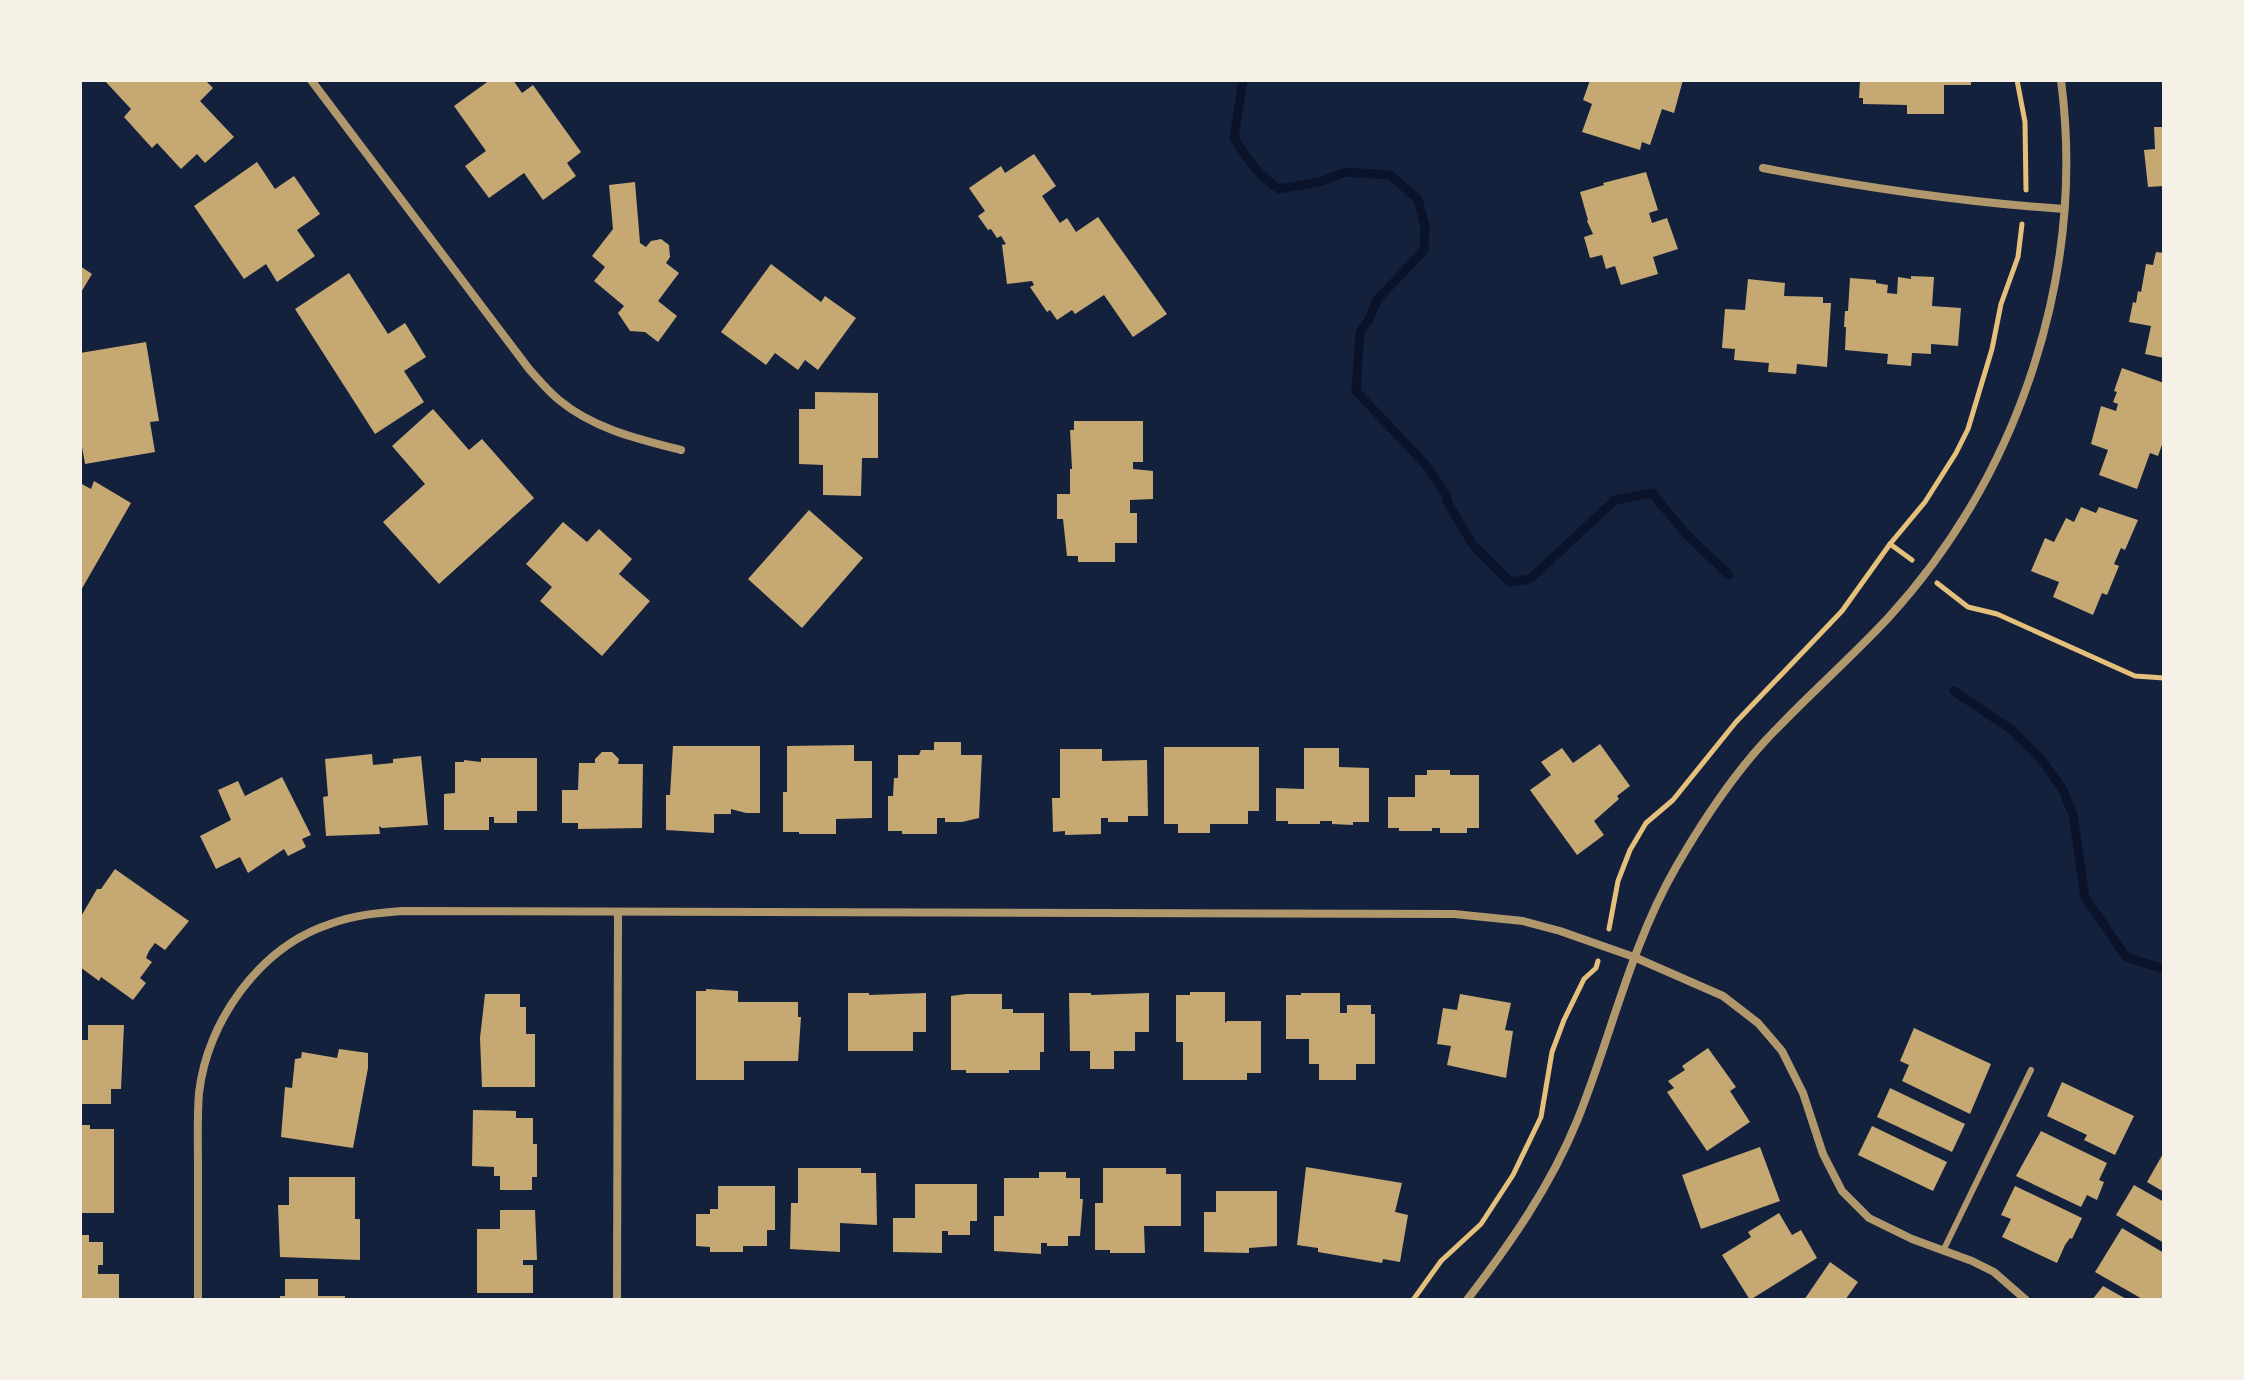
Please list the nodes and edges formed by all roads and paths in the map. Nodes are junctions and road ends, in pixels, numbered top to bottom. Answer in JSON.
{"nodes":[{"id":1,"x":311,"y":80,"type":"edge"},
{"id":2,"x":2017,"y":80,"type":"edge"},
{"id":3,"x":2061,"y":80,"type":"edge"},
{"id":4,"x":1763,"y":168,"type":"dead end"},
{"id":5,"x":2024,"y":206,"type":"junction"},
{"id":6,"x":2064,"y":209,"type":"junction"},
{"id":7,"x":681,"y":450,"type":"dead end"},
{"id":8,"x":1890,"y":544,"type":"junction"},
{"id":9,"x":1925,"y":573,"type":"junction"},
{"id":10,"x":2164,"y":678,"type":"edge"},
{"id":11,"x":618,"y":912,"type":"junction"},
{"id":12,"x":1603,"y":946,"type":"junction"},
{"id":13,"x":1634,"y":957,"type":"junction"},
{"id":14,"x":2031,"y":1070,"type":"dead end"},
{"id":15,"x":1943,"y":1251,"type":"junction"},
{"id":16,"x":198,"y":1300,"type":"edge"},
{"id":17,"x":617,"y":1300,"type":"edge"},
{"id":18,"x":1413,"y":1300,"type":"edge"},
{"id":19,"x":1467,"y":1300,"type":"edge"},
{"id":20,"x":2026,"y":1300,"type":"edge"}],
"edges":[{"from":1,"to":7,"type":"street"},
{"from":2,"to":5,"type":"path"},
{"from":3,"to":6,"type":"street"},
{"from":4,"to":5,"type":"street"},
{"from":5,"to":6,"type":"street"},
{"from":5,"to":8,"type":"path"},
{"from":6,"to":9,"type":"street"},
{"from":8,"to":9,"type":"path"},
{"from":8,"to":12,"type":"path"},
{"from":9,"to":10,"type":"path"},
{"from":9,"to":13,"type":"street"},
{"from":11,"to":12,"type":"street"},
{"from":11,"to":16,"type":"street"},
{"from":11,"to":17,"type":"street"},
{"from":12,"to":13,"type":"street"},
{"from":12,"to":18,"type":"path"},
{"from":13,"to":15,"type":"street"},
{"from":13,"to":19,"type":"street"},
{"from":14,"to":15,"type":"lane"},
{"from":15,"to":20,"type":"street"}]}
